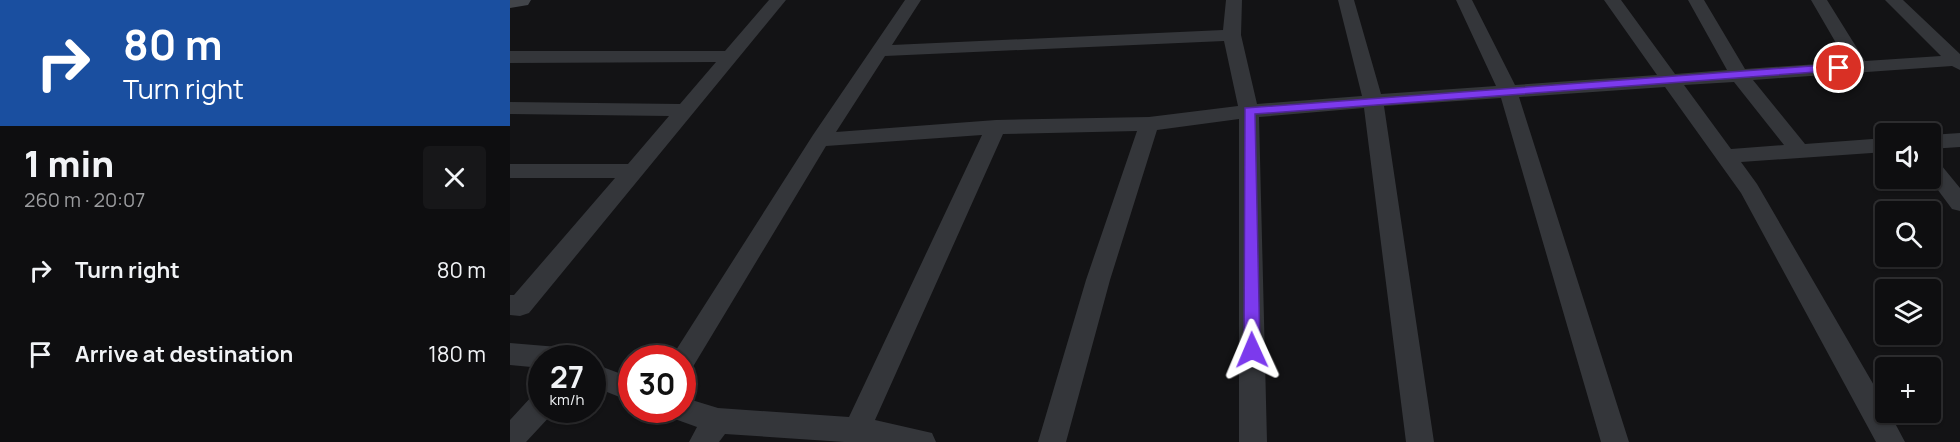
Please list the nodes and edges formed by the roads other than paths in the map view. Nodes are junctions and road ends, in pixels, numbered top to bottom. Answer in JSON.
{"nodes":[{"id":1,"x":519,"y":0,"type":"edge"},
{"id":2,"x":778,"y":0,"type":"edge"},
{"id":3,"x":913,"y":0,"type":"edge"},
{"id":4,"x":1234,"y":0,"type":"edge"},
{"id":5,"x":1346,"y":0,"type":"edge"},
{"id":6,"x":1464,"y":0,"type":"edge"},
{"id":7,"x":1612,"y":0,"type":"edge"},
{"id":8,"x":1696,"y":0,"type":"edge"},
{"id":9,"x":1819,"y":0,"type":"edge"},
{"id":10,"x":1893,"y":0,"type":"edge"},
{"id":11,"x":510,"y":1,"type":"edge"},
{"id":12,"x":1232,"y":35,"type":"junction"},
{"id":13,"x":879,"y":51,"type":"junction"},
{"id":14,"x":730,"y":56,"type":"junction"},
{"id":15,"x":510,"y":57,"type":"edge"},
{"id":16,"x":1959,"y":62,"type":"edge"},
{"id":17,"x":1859,"y":66,"type":"junction"},
{"id":18,"x":1738,"y":74,"type":"junction"},
{"id":19,"x":1668,"y":80,"type":"junction"},
{"id":20,"x":1508,"y":91,"type":"junction"},
{"id":21,"x":1373,"y":101,"type":"junction"},
{"id":22,"x":510,"y":108,"type":"edge"},
{"id":23,"x":685,"y":110,"type":"junction"},
{"id":24,"x":1249,"y":111,"type":"junction"},
{"id":25,"x":1149,"y":124,"type":"junction"},
{"id":26,"x":996,"y":127,"type":"junction"},
{"id":27,"x":820,"y":140,"type":"junction"},
{"id":28,"x":1960,"y":140,"type":"edge"},
{"id":29,"x":1941,"y":141,"type":"edge"},
{"id":30,"x":1875,"y":146,"type":"edge"},
{"id":31,"x":1798,"y":149,"type":"junction"},
{"id":32,"x":1726,"y":156,"type":"junction"},
{"id":33,"x":510,"y":171,"type":"edge"},
{"id":34,"x":632,"y":171,"type":"junction"},
{"id":35,"x":1941,"y":179,"type":"edge"},
{"id":36,"x":1960,"y":203,"type":"edge"},
{"id":37,"x":510,"y":305,"type":"edge"},
{"id":38,"x":693,"y":345,"type":"edge"},
{"id":39,"x":510,"y":354,"type":"edge"},
{"id":40,"x":528,"y":356,"type":"edge"},
{"id":41,"x":528,"y":420,"type":"edge"},
{"id":42,"x":696,"y":420,"type":"edge"},
{"id":43,"x":857,"y":430,"type":"junction"},
{"id":44,"x":710,"y":432,"type":"edge"},
{"id":45,"x":510,"y":440,"type":"edge"},
{"id":46,"x":922,"y":442,"type":"edge"},
{"id":47,"x":1052,"y":442,"type":"edge"},
{"id":48,"x":1253,"y":442,"type":"edge"},
{"id":49,"x":1420,"y":442,"type":"edge"},
{"id":50,"x":1616,"y":442,"type":"edge"},
{"id":51,"x":1891,"y":442,"type":"edge"}],
"edges":[{"from":1,"to":11,"type":"street"},
{"from":2,"to":14,"type":"street"},
{"from":3,"to":13,"type":"street"},
{"from":4,"to":12,"type":"street"},
{"from":5,"to":21,"type":"street"},
{"from":6,"to":20,"type":"street"},
{"from":7,"to":19,"type":"street"},
{"from":8,"to":18,"type":"street"},
{"from":9,"to":17,"type":"street"},
{"from":10,"to":16,"type":"street"},
{"from":12,"to":13,"type":"street"},
{"from":12,"to":24,"type":"street"},
{"from":13,"to":27,"type":"street"},
{"from":14,"to":15,"type":"street"},
{"from":14,"to":23,"type":"street"},
{"from":16,"to":17,"type":"street"},
{"from":17,"to":18,"type":"street"},
{"from":18,"to":19,"type":"street"},
{"from":18,"to":31,"type":"street"},
{"from":19,"to":20,"type":"street"},
{"from":19,"to":32,"type":"street"},
{"from":20,"to":21,"type":"street"},
{"from":20,"to":50,"type":"street"},
{"from":21,"to":24,"type":"street"},
{"from":21,"to":49,"type":"street"},
{"from":22,"to":23,"type":"street"},
{"from":23,"to":34,"type":"street"},
{"from":24,"to":25,"type":"street"},
{"from":24,"to":48,"type":"street"},
{"from":25,"to":26,"type":"street"},
{"from":25,"to":47,"type":"street"},
{"from":26,"to":27,"type":"street"},
{"from":26,"to":43,"type":"street"},
{"from":27,"to":38,"type":"street"},
{"from":28,"to":29,"type":"street"},
{"from":30,"to":31,"type":"street"},
{"from":31,"to":32,"type":"street"},
{"from":32,"to":51,"type":"street"},
{"from":33,"to":34,"type":"street"},
{"from":34,"to":37,"type":"street"},
{"from":35,"to":36,"type":"street"},
{"from":39,"to":40,"type":"street"},
{"from":41,"to":45,"type":"street"},
{"from":42,"to":44,"type":"street"},
{"from":43,"to":44,"type":"street"},
{"from":43,"to":46,"type":"street"}]}
